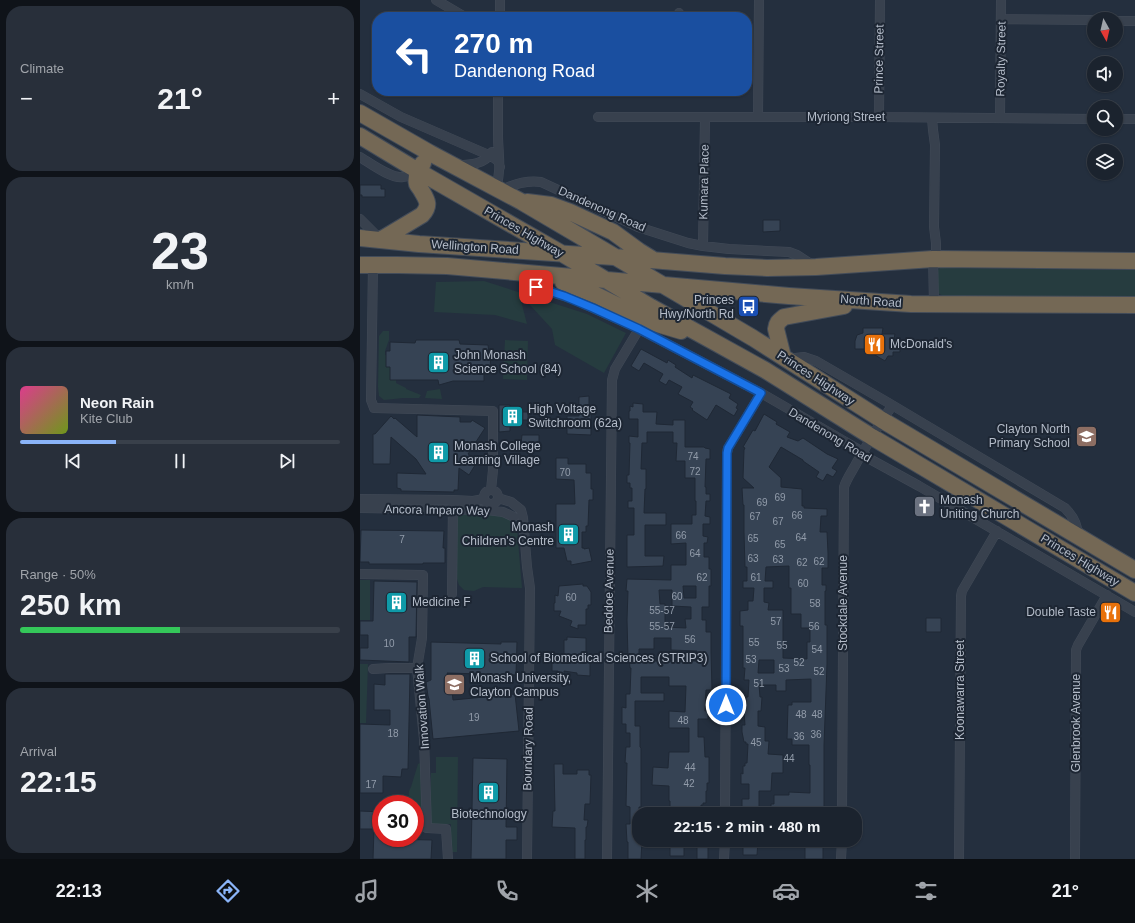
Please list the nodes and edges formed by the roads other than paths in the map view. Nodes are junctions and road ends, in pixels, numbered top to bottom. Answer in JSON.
{"nodes":[{"id":1,"x":436,"y":0,"type":"edge"},
{"id":2,"x":500,"y":0,"type":"edge"},
{"id":3,"x":759,"y":0,"type":"edge"},
{"id":4,"x":880,"y":0,"type":"edge"},
{"id":5,"x":1002,"y":0,"type":"edge"},
{"id":6,"x":456,"y":12,"type":"edge"},
{"id":7,"x":500,"y":12,"type":"edge"},
{"id":8,"x":1001,"y":19,"type":"junction"},
{"id":9,"x":1087,"y":20,"type":"edge"},
{"id":10,"x":1123,"y":21,"type":"edge"},
{"id":11,"x":1135,"y":21,"type":"edge"},
{"id":12,"x":360,"y":94,"type":"edge"},
{"id":13,"x":498,"y":96,"type":"edge"},
{"id":14,"x":360,"y":113,"type":"edge"},
{"id":15,"x":598,"y":117,"type":"dead end"},
{"id":16,"x":758,"y":117,"type":"junction"},
{"id":17,"x":879,"y":117,"type":"junction"},
{"id":18,"x":705,"y":118,"type":"junction"},
{"id":19,"x":935,"y":118,"type":"junction"},
{"id":20,"x":1000,"y":118,"type":"junction"},
{"id":21,"x":1087,"y":119,"type":"edge"},
{"id":22,"x":1123,"y":119,"type":"edge"},
{"id":23,"x":1135,"y":119,"type":"edge"},
{"id":24,"x":360,"y":136,"type":"edge"},
{"id":25,"x":498,"y":136,"type":"junction"},
{"id":26,"x":430,"y":153,"type":"junction"},
{"id":27,"x":490,"y":156,"type":"junction"},
{"id":28,"x":360,"y":157,"type":"edge"},
{"id":29,"x":452,"y":164,"type":"junction"},
{"id":30,"x":500,"y":167,"type":"junction"},
{"id":31,"x":418,"y":171,"type":"junction"},
{"id":32,"x":499,"y":189,"type":"junction"},
{"id":33,"x":522,"y":202,"type":"junction"},
{"id":34,"x":360,"y":220,"type":"edge"},
{"id":35,"x":360,"y":238,"type":"edge"},
{"id":36,"x":381,"y":239,"type":"junction"},
{"id":37,"x":703,"y":246,"type":"junction"},
{"id":38,"x":560,"y":253,"type":"junction"},
{"id":39,"x":614,"y":257,"type":"junction"},
{"id":40,"x":933,"y":259,"type":"junction"},
{"id":41,"x":653,"y":260,"type":"junction"},
{"id":42,"x":1135,"y":261,"type":"edge"},
{"id":43,"x":367,"y":265,"type":"edge"},
{"id":44,"x":816,"y":266,"type":"junction"},
{"id":45,"x":519,"y":273,"type":"junction"},
{"id":46,"x":540,"y":275,"type":"junction"},
{"id":47,"x":607,"y":281,"type":"junction"},
{"id":48,"x":664,"y":286,"type":"junction"},
{"id":49,"x":867,"y":301,"type":"junction"},
{"id":50,"x":934,"y":304,"type":"junction"},
{"id":51,"x":1135,"y":305,"type":"edge"},
{"id":52,"x":639,"y":329,"type":"junction"},
{"id":53,"x":710,"y":340,"type":"junction"},
{"id":54,"x":784,"y":358,"type":"junction"},
{"id":55,"x":761,"y":393,"type":"junction"},
{"id":56,"x":892,"y":406,"type":"junction"},
{"id":57,"x":882,"y":420,"type":"junction"},
{"id":58,"x":872,"y":437,"type":"junction"},
{"id":59,"x":863,"y":452,"type":"junction"},
{"id":60,"x":491,"y":490,"type":"junction"},
{"id":61,"x":484,"y":498,"type":"junction"},
{"id":62,"x":498,"y":498,"type":"junction"},
{"id":63,"x":360,"y":499,"type":"edge"},
{"id":64,"x":454,"y":500,"type":"junction"},
{"id":65,"x":360,"y":508,"type":"edge"},
{"id":66,"x":453,"y":510,"type":"junction"},
{"id":67,"x":514,"y":517,"type":"dead end"},
{"id":68,"x":997,"y":531,"type":"junction"},
{"id":69,"x":1078,"y":536,"type":"junction"},
{"id":70,"x":527,"y":567,"type":"joint"},
{"id":71,"x":1135,"y":570,"type":"edge"},
{"id":72,"x":360,"y":574,"type":"edge"},
{"id":73,"x":1135,"y":593,"type":"edge"},
{"id":74,"x":452,"y":594,"type":"dead end"},
{"id":75,"x":1107,"y":595,"type":"junction"},
{"id":76,"x":1135,"y":612,"type":"edge"},
{"id":77,"x":417,"y":668,"type":"junction"},
{"id":78,"x":373,"y":669,"type":"dead end"},
{"id":79,"x":725,"y":807,"type":"edge"},
{"id":80,"x":842,"y":807,"type":"edge"},
{"id":81,"x":724,"y":847,"type":"edge"},
{"id":82,"x":842,"y":847,"type":"edge"},
{"id":83,"x":448,"y":859,"type":"edge"},
{"id":84,"x":527,"y":859,"type":"edge"},
{"id":85,"x":607,"y":859,"type":"edge"},
{"id":86,"x":724,"y":859,"type":"edge"},
{"id":87,"x":842,"y":859,"type":"edge"},
{"id":88,"x":959,"y":859,"type":"edge"},
{"id":89,"x":1075,"y":859,"type":"edge"}],
"edges":[{"from":1,"to":6,"type":"street"},
{"from":2,"to":7,"type":"street"},
{"from":3,"to":16,"type":"street"},
{"from":4,"to":17,"type":"street","name":"Prince Street"},
{"from":5,"to":8,"type":"street","name":"Royalty Street"},
{"from":8,"to":9,"type":"street"},
{"from":8,"to":20,"type":"street","name":"Royalty Street"},
{"from":10,"to":11,"type":"street"},
{"from":12,"to":27,"type":"street"},
{"from":13,"to":25,"type":"street"},
{"from":14,"to":26,"type":"highway"},
{"from":15,"to":18,"type":"street","name":"Myriong Street"},
{"from":16,"to":17,"type":"street","name":"Myriong Street"},
{"from":16,"to":18,"type":"street","name":"Myriong Street"},
{"from":17,"to":19,"type":"street","name":"Myriong Street"},
{"from":18,"to":37,"type":"street","name":"Kumara Place"},
{"from":19,"to":20,"type":"street","name":"Myriong Street"},
{"from":19,"to":40,"type":"street"},
{"from":20,"to":21,"type":"street","name":"Myriong Street"},
{"from":22,"to":23,"type":"street"},
{"from":24,"to":31,"type":"highway","name":"Princes Highway"},
{"from":25,"to":27,"type":"street"},
{"from":25,"to":30,"type":"street"},
{"from":26,"to":29,"type":"highway"},
{"from":26,"to":31,"type":"highway"},
{"from":27,"to":29,"type":"street"},
{"from":27,"to":30,"type":"street"},
{"from":28,"to":31,"type":"street"},
{"from":29,"to":32,"type":"highway"},
{"from":30,"to":32,"type":"street"},
{"from":31,"to":36,"type":"highway"},
{"from":31,"to":38,"type":"highway","name":"Princes Highway"},
{"from":32,"to":33,"type":"highway","name":"Princes Highway"},
{"from":32,"to":37,"type":"street","name":"Dandenong Road"},
{"from":33,"to":39,"type":"highway","name":"Princes Highway"},
{"from":33,"to":41,"type":"highway"},
{"from":34,"to":36,"type":"street"},
{"from":35,"to":36,"type":"highway","name":"Wellington Road"},
{"from":36,"to":38,"type":"highway","name":"Wellington Road"},
{"from":37,"to":44,"type":"street"},
{"from":38,"to":39,"type":"highway","name":"Wellington Road"},
{"from":38,"to":47,"type":"highway","name":"Princes Highway"},
{"from":39,"to":41,"type":"highway"},
{"from":39,"to":48,"type":"highway","name":"Princes Highway"},
{"from":40,"to":42,"type":"highway"},
{"from":40,"to":44,"type":"highway"},
{"from":40,"to":50,"type":"street"},
{"from":41,"to":44,"type":"highway"},
{"from":43,"to":45,"type":"highway","name":"Wellington Road"},
{"from":43,"to":60,"type":"street"},
{"from":45,"to":46,"type":"highway","name":"Wellington Road"},
{"from":45,"to":52,"type":"street","name":"Dandenong Road"},
{"from":46,"to":47,"type":"highway","name":"Wellington Road"},
{"from":46,"to":53,"type":"highway"},
{"from":47,"to":48,"type":"highway","name":"North Road"},
{"from":47,"to":53,"type":"highway","name":"Princes Highway"},
{"from":48,"to":49,"type":"highway","name":"North Road"},
{"from":48,"to":54,"type":"highway","name":"Princes Highway"},
{"from":49,"to":50,"type":"highway","name":"North Road"},
{"from":49,"to":54,"type":"highway"},
{"from":50,"to":51,"type":"highway","name":"North Road"},
{"from":52,"to":55,"type":"street","name":"Dandenong Road"},
{"from":52,"to":85,"type":"street","name":"Beddoe Avenue"},
{"from":53,"to":58,"type":"highway","name":"Princes Highway"},
{"from":54,"to":56,"type":"street"},
{"from":54,"to":57,"type":"highway","name":"Princes Highway"},
{"from":55,"to":59,"type":"street","name":"Dandenong Road"},
{"from":55,"to":79,"type":"street"},
{"from":56,"to":57,"type":"street","name":"Stockdale Avenue"},
{"from":56,"to":69,"type":"street"},
{"from":57,"to":58,"type":"street","name":"Stockdale Avenue"},
{"from":57,"to":69,"type":"highway","name":"Princes Highway"},
{"from":58,"to":59,"type":"street","name":"Stockdale Avenue"},
{"from":58,"to":73,"type":"highway","name":"Princes Highway"},
{"from":59,"to":68,"type":"street","name":"Dandenong Road"},
{"from":59,"to":80,"type":"street","name":"Stockdale Avenue"},
{"from":60,"to":61,"type":"street"},
{"from":60,"to":62,"type":"street"},
{"from":61,"to":62,"type":"street"},
{"from":61,"to":64,"type":"street","name":"Ancora Imparo Way"},
{"from":62,"to":70,"type":"street","name":"Ancora Imparo Way"},
{"from":63,"to":64,"type":"street","name":"Ancora Imparo Way"},
{"from":64,"to":66,"type":"street"},
{"from":65,"to":66,"type":"street","name":"Ancora Imparo Way"},
{"from":66,"to":67,"type":"street","name":"Ancora Imparo Way"},
{"from":66,"to":74,"type":"street"},
{"from":68,"to":75,"type":"street","name":"Dandenong Road"},
{"from":68,"to":88,"type":"street","name":"Koonawarra Street"},
{"from":69,"to":71,"type":"highway","name":"Princes Highway"},
{"from":70,"to":84,"type":"street","name":"Boundary Road"},
{"from":72,"to":77,"type":"street","name":"Innovation Walk"},
{"from":75,"to":76,"type":"street","name":"Dandenong Road"},
{"from":75,"to":89,"type":"street","name":"Glenbrook Avenue"},
{"from":77,"to":78,"type":"street"},
{"from":77,"to":83,"type":"street","name":"Innovation Walk"},
{"from":81,"to":86,"type":"street"},
{"from":82,"to":87,"type":"street"}]}
